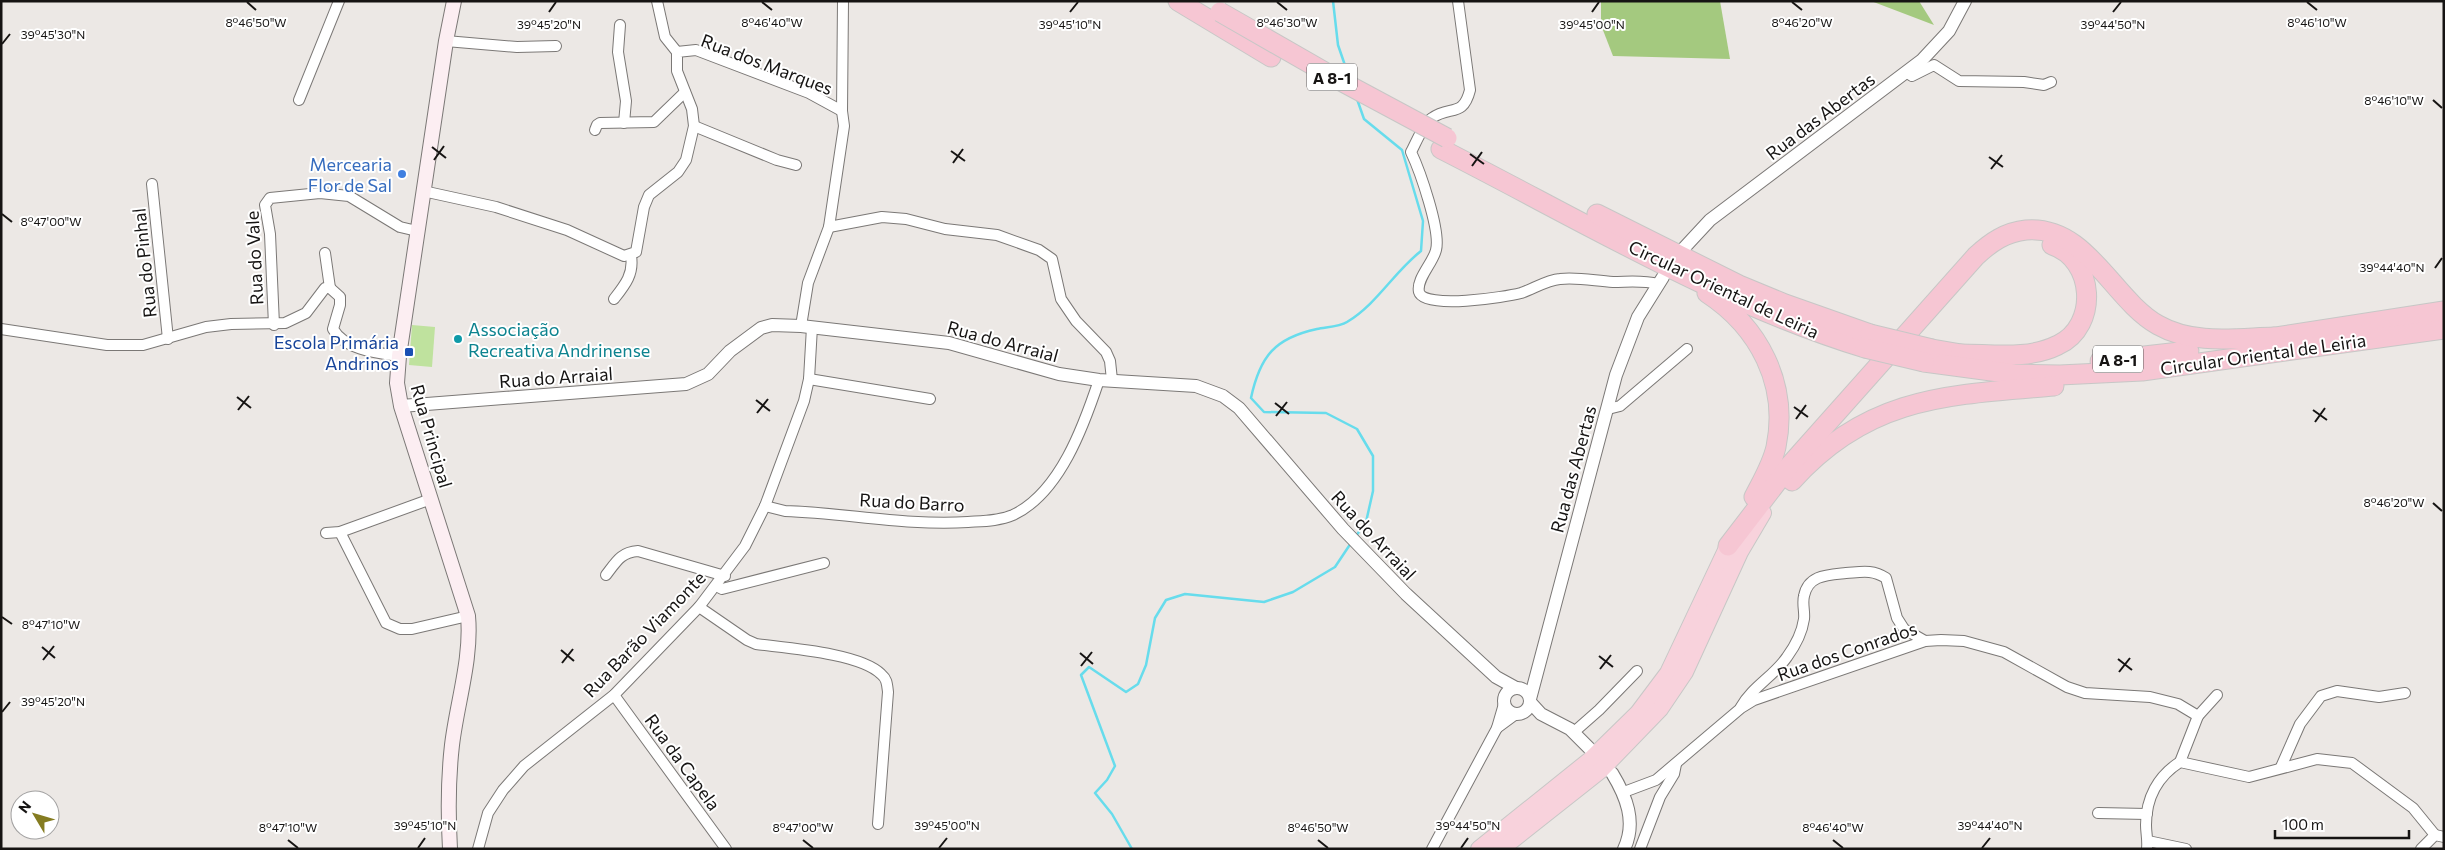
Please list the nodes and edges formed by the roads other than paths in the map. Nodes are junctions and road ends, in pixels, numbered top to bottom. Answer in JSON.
{"nodes":[{"id":1,"x":339,"y":1,"type":"edge"},
{"id":2,"x":454,"y":1,"type":"edge"},
{"id":3,"x":656,"y":1,"type":"edge"},
{"id":4,"x":843,"y":1,"type":"edge"},
{"id":5,"x":1178,"y":1,"type":"edge"},
{"id":6,"x":1202,"y":1,"type":"edge"},
{"id":7,"x":1458,"y":1,"type":"edge"},
{"id":8,"x":1965,"y":1,"type":"edge"},
{"id":9,"x":1216,"y":18,"type":"junction"},
{"id":10,"x":620,"y":25,"type":"dead end"},
{"id":11,"x":446,"y":41,"type":"junction"},
{"id":12,"x":556,"y":46,"type":"dead end"},
{"id":13,"x":677,"y":52,"type":"junction"},
{"id":14,"x":1906,"y":72,"type":"junction"},
{"id":15,"x":2051,"y":82,"type":"dead end"},
{"id":16,"x":685,"y":92,"type":"junction"},
{"id":17,"x":299,"y":100,"type":"dead end"},
{"id":18,"x":842,"y":111,"type":"junction"},
{"id":19,"x":624,"y":123,"type":"junction"},
{"id":20,"x":694,"y":126,"type":"junction"},
{"id":21,"x":595,"y":130,"type":"dead end"},
{"id":22,"x":1444,"y":143,"type":"junction"},
{"id":23,"x":796,"y":165,"type":"dead end"},
{"id":24,"x":152,"y":184,"type":"dead end"},
{"id":25,"x":423,"y":191,"type":"junction"},
{"id":26,"x":829,"y":227,"type":"junction"},
{"id":27,"x":417,"y":231,"type":"junction"},
{"id":28,"x":1684,"y":248,"type":"dead end"},
{"id":29,"x":325,"y":252,"type":"dead end"},
{"id":30,"x":631,"y":256,"type":"junction"},
{"id":31,"x":1659,"y":274,"type":"junction"},
{"id":32,"x":330,"y":288,"type":"junction"},
{"id":33,"x":614,"y":299,"type":"dead end"},
{"id":34,"x":2444,"y":311,"type":"edge"},
{"id":35,"x":274,"y":325,"type":"junction"},
{"id":36,"x":806,"y":327,"type":"junction"},
{"id":37,"x":1,"y":329,"type":"edge"},
{"id":38,"x":2444,"y":329,"type":"edge"},
{"id":39,"x":2274,"y":337,"type":"junction"},
{"id":40,"x":168,"y":340,"type":"junction"},
{"id":41,"x":1868,"y":341,"type":"junction"},
{"id":42,"x":1687,"y":349,"type":"dead end"},
{"id":43,"x":1960,"y":354,"type":"junction"},
{"id":44,"x":399,"y":356,"type":"junction"},
{"id":45,"x":1928,"y":356,"type":"junction"},
{"id":46,"x":2142,"y":371,"type":"junction"},
{"id":47,"x":809,"y":379,"type":"junction"},
{"id":48,"x":1105,"y":380,"type":"junction"},
{"id":49,"x":930,"y":399,"type":"dead end"},
{"id":50,"x":401,"y":406,"type":"junction"},
{"id":51,"x":1608,"y":408,"type":"junction"},
{"id":52,"x":431,"y":499,"type":"junction"},
{"id":53,"x":766,"y":506,"type":"junction"},
{"id":54,"x":1763,"y":513,"type":"junction"},
{"id":55,"x":326,"y":532,"type":"dead end"},
{"id":56,"x":340,"y":532,"type":"junction"},
{"id":57,"x":1728,"y":546,"type":"junction"},
{"id":58,"x":824,"y":563,"type":"dead end"},
{"id":59,"x":606,"y":575,"type":"dead end"},
{"id":60,"x":725,"y":576,"type":"junction"},
{"id":61,"x":716,"y":586,"type":"junction"},
{"id":62,"x":699,"y":607,"type":"junction"},
{"id":63,"x":468,"y":616,"type":"junction"},
{"id":64,"x":1925,"y":641,"type":"junction"},
{"id":65,"x":1637,"y":671,"type":"dead end"},
{"id":66,"x":1496,"y":677,"type":"junction"},
{"id":67,"x":2405,"y":693,"type":"dead end"},
{"id":68,"x":614,"y":695,"type":"junction"},
{"id":69,"x":2216,"y":695,"type":"dead end"},
{"id":70,"x":1523,"y":701,"type":"junction"},
{"id":71,"x":1504,"y":702,"type":"junction"},
{"id":72,"x":1741,"y":708,"type":"junction"},
{"id":73,"x":2198,"y":716,"type":"junction"},
{"id":74,"x":1497,"y":728,"type":"junction"},
{"id":75,"x":1574,"y":732,"type":"junction"},
{"id":76,"x":2292,"y":745,"type":"junction"},
{"id":77,"x":1590,"y":748,"type":"dead end"},
{"id":78,"x":2180,"y":762,"type":"junction"},
{"id":79,"x":2300,"y":763,"type":"junction"},
{"id":80,"x":1676,"y":764,"type":"junction"},
{"id":81,"x":2281,"y":767,"type":"junction"},
{"id":82,"x":1612,"y":773,"type":"dead end"},
{"id":83,"x":1624,"y":792,"type":"junction"},
{"id":84,"x":2098,"y":813,"type":"dead end"},
{"id":85,"x":2147,"y":814,"type":"junction"},
{"id":86,"x":878,"y":824,"type":"dead end"},
{"id":87,"x":2440,"y":836,"type":"edge"},
{"id":88,"x":2147,"y":845,"type":"edge"},
{"id":89,"x":450,"y":849,"type":"edge"},
{"id":90,"x":478,"y":849,"type":"edge"},
{"id":91,"x":726,"y":849,"type":"edge"},
{"id":92,"x":1432,"y":849,"type":"edge"},
{"id":93,"x":1479,"y":849,"type":"edge"},
{"id":94,"x":1501,"y":849,"type":"edge"},
{"id":95,"x":1624,"y":849,"type":"edge"},
{"id":96,"x":1640,"y":849,"type":"edge"},
{"id":97,"x":2186,"y":849,"type":"edge"},
{"id":98,"x":2421,"y":849,"type":"edge"}],
"edges":[{"from":1,"to":17,"type":"street"},
{"from":2,"to":11,"type":"main road","name":"Rua Principal"},
{"from":3,"to":13,"type":"street"},
{"from":4,"to":18,"type":"street","name":"Rua Barão Viamonte"},
{"from":5,"to":9,"type":"highway","name":"Circular Oriental de Leiria","number":"A 8-1"},
{"from":6,"to":9,"type":"highway","name":"Circular Oriental de Leiria","number":"A 8-1"},
{"from":7,"to":31,"type":"street"},
{"from":8,"to":14,"type":"street","name":"Rua das Abertas"},
{"from":9,"to":22,"type":"highway","name":"Circular Oriental de Leiria","number":"A 8-1","bridge":true},
{"from":10,"to":19,"type":"street"},
{"from":11,"to":12,"type":"street"},
{"from":11,"to":25,"type":"main road","name":"Rua Principal"},
{"from":13,"to":16,"type":"street","name":"Rua dos Marques"},
{"from":13,"to":18,"type":"street","name":"Rua dos Marques"},
{"from":14,"to":15,"type":"street"},
{"from":14,"to":28,"type":"street","name":"Rua das Abertas"},
{"from":16,"to":19,"type":"street"},
{"from":16,"to":20,"type":"street","name":"Rua dos Marques"},
{"from":18,"to":26,"type":"street","name":"Rua Barão Viamonte"},
{"from":19,"to":21,"type":"street"},
{"from":20,"to":23,"type":"street"},
{"from":20,"to":30,"type":"street","name":"Rua dos Marques"},
{"from":22,"to":31,"type":"highway","name":"Circular Oriental de Leiria","number":"A 8-1"},
{"from":22,"to":41,"type":"highway","name":"Circular Oriental de Leiria","number":"A 8-1"},
{"from":24,"to":40,"type":"street","name":"Rua do Pinhal"},
{"from":25,"to":27,"type":"main road","name":"Rua Principal"},
{"from":25,"to":30,"type":"street"},
{"from":26,"to":36,"type":"street","name":"Rua Barão Viamonte"},
{"from":26,"to":48,"type":"street"},
{"from":27,"to":35,"type":"street","name":"Rua do Vale"},
{"from":27,"to":44,"type":"main road","name":"Rua Principal"},
{"from":29,"to":32,"type":"street"},
{"from":30,"to":33,"type":"street","name":"Rua dos Marques"},
{"from":31,"to":41,"type":"highway","name":"Circular Oriental de Leiria","number":"A 8-1"},
{"from":31,"to":51,"type":"street","name":"Rua das Abertas"},
{"from":31,"to":57,"type":"highway"},
{"from":32,"to":35,"type":"street"},
{"from":32,"to":44,"type":"street"},
{"from":34,"to":39,"type":"highway","name":"Circular Oriental de Leiria","number":"A 8-1"},
{"from":35,"to":40,"type":"street"},
{"from":36,"to":47,"type":"street","name":"Rua Barão Viamonte"},
{"from":36,"to":48,"type":"street","name":"Rua do Arraial"},
{"from":36,"to":50,"type":"street","name":"Rua do Arraial"},
{"from":37,"to":40,"type":"street"},
{"from":38,"to":46,"type":"highway","name":"Circular Oriental de Leiria","number":"A 8-1"},
{"from":39,"to":43,"type":"highway","name":"Circular Oriental de Leiria","number":"A 8-1"},
{"from":39,"to":57,"type":"highway"},
{"from":41,"to":45,"type":"highway","name":"Circular Oriental de Leiria","number":"A 8-1","bridge":true},
{"from":42,"to":51,"type":"street"},
{"from":43,"to":45,"type":"highway","name":"Circular Oriental de Leiria","number":"A 8-1"},
{"from":43,"to":54,"type":"highway"},
{"from":44,"to":50,"type":"main road","name":"Rua Principal"},
{"from":45,"to":46,"type":"highway","name":"Circular Oriental de Leiria","number":"A 8-1"},
{"from":46,"to":54,"type":"highway"},
{"from":47,"to":49,"type":"street"},
{"from":47,"to":53,"type":"street","name":"Rua Barão Viamonte"},
{"from":48,"to":53,"type":"street","name":"Rua do Barro"},
{"from":48,"to":66,"type":"street","name":"Rua do Arraial"},
{"from":50,"to":52,"type":"main road","name":"Rua Principal"},
{"from":51,"to":70,"type":"street","name":"Rua das Abertas"},
{"from":52,"to":56,"type":"street"},
{"from":52,"to":63,"type":"main road","name":"Rua Principal"},
{"from":53,"to":60,"type":"street","name":"Rua Barão Viamonte"},
{"from":54,"to":94,"type":"highway"},
{"from":55,"to":56,"type":"street"},
{"from":56,"to":63,"type":"street"},
{"from":57,"to":93,"type":"highway"},
{"from":58,"to":61,"type":"street"},
{"from":59,"to":60,"type":"street"},
{"from":60,"to":61,"type":"street","name":"Rua Barão Viamonte"},
{"from":61,"to":62,"type":"street","name":"Rua Barão Viamonte"},
{"from":62,"to":68,"type":"street","name":"Rua Barão Viamonte"},
{"from":62,"to":86,"type":"street"},
{"from":63,"to":89,"type":"main road","name":"Rua Principal"},
{"from":64,"to":72,"type":"street","name":"Rua dos Conrados"},
{"from":64,"to":72,"type":"street"},
{"from":64,"to":73,"type":"street","name":"Rua dos Conrados"},
{"from":65,"to":75,"type":"street"},
{"from":66,"to":70,"type":"street","name":"Rua do Arraial"},
{"from":66,"to":71,"type":"street","name":"Rua do Arraial"},
{"from":67,"to":76,"type":"street"},
{"from":68,"to":90,"type":"street","name":"Rua Barão Viamonte"},
{"from":68,"to":91,"type":"street","name":"Rua da Capela"},
{"from":69,"to":73,"type":"street"},
{"from":70,"to":71,"type":"street","name":"Rua das Abertas"},
{"from":70,"to":71,"type":"street"},
{"from":70,"to":74,"type":"street"},
{"from":70,"to":75,"type":"street"},
{"from":71,"to":74,"type":"street"},
{"from":72,"to":80,"type":"street","name":"Rua dos Conrados"},
{"from":73,"to":78,"type":"street"},
{"from":74,"to":92,"type":"street"},
{"from":75,"to":77,"type":"street"},
{"from":76,"to":79,"type":"street"},
{"from":76,"to":81,"type":"street"},
{"from":78,"to":81,"type":"street"},
{"from":78,"to":85,"type":"street"},
{"from":79,"to":81,"type":"street"},
{"from":79,"to":87,"type":"street"},
{"from":80,"to":83,"type":"street","name":"Rua dos Conrados"},
{"from":80,"to":96,"type":"street"},
{"from":82,"to":83,"type":"street"},
{"from":83,"to":95,"type":"street"},
{"from":84,"to":85,"type":"street"},
{"from":85,"to":88,"type":"street"},
{"from":87,"to":98,"type":"street"},
{"from":88,"to":97,"type":"street"}]}
